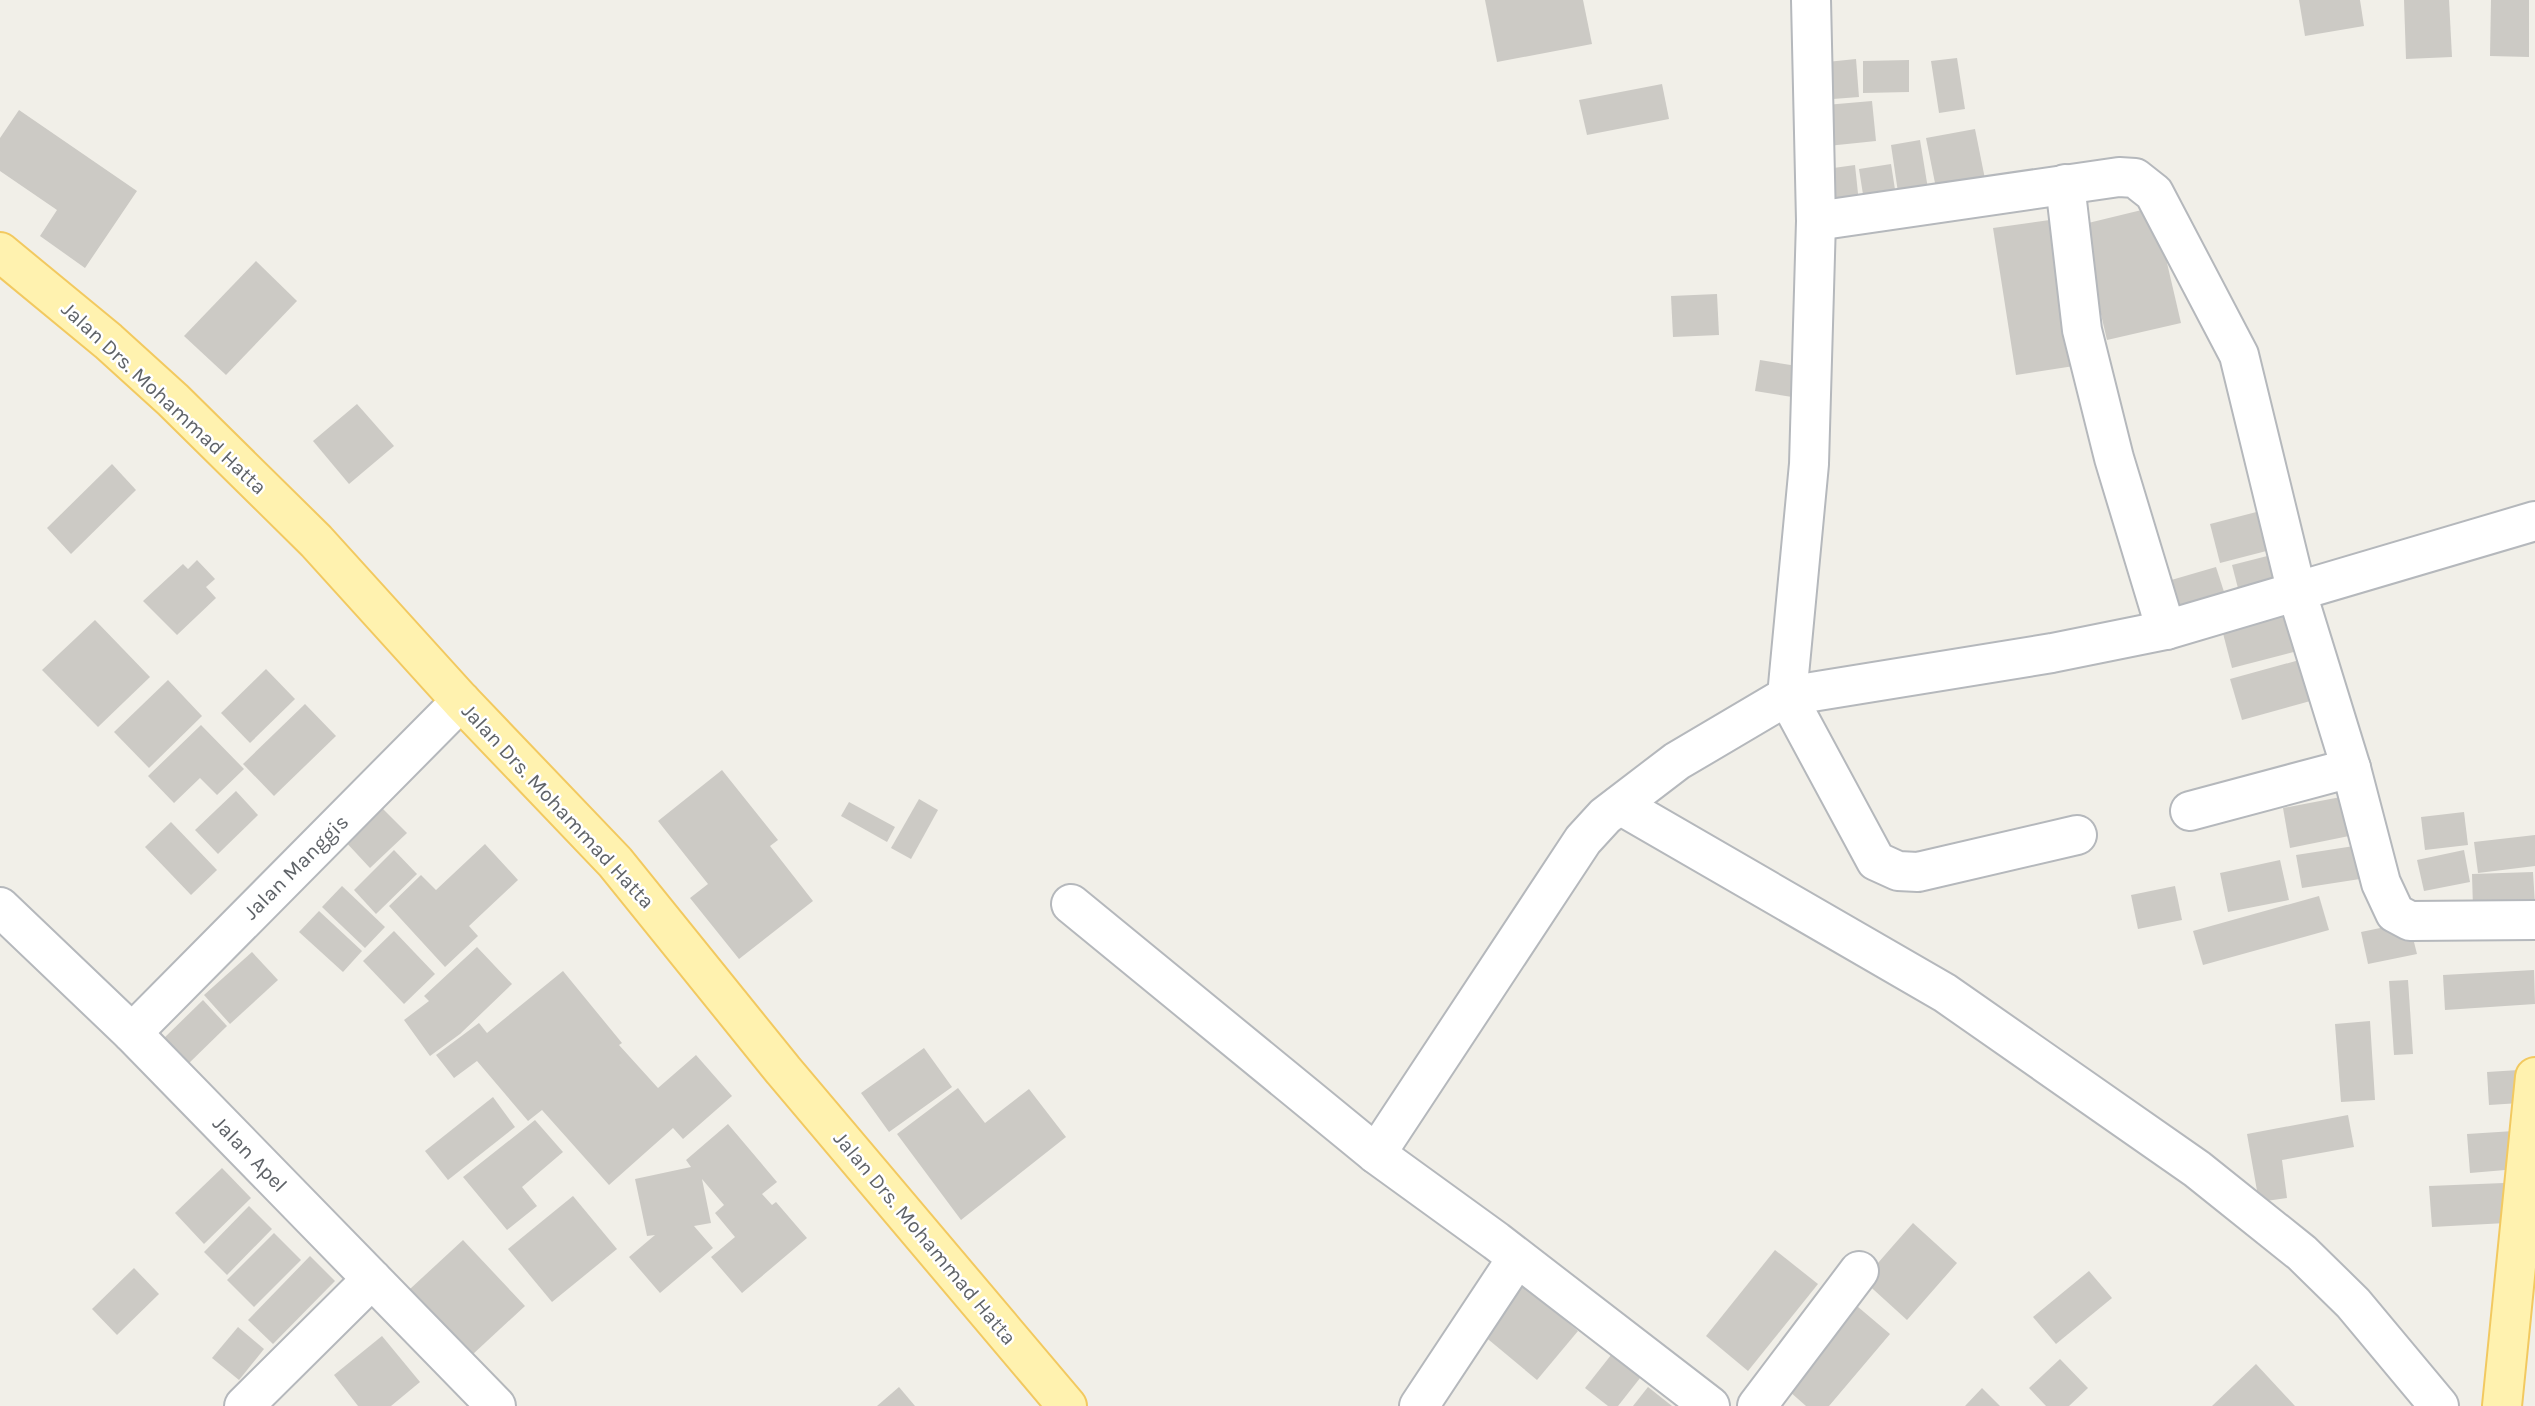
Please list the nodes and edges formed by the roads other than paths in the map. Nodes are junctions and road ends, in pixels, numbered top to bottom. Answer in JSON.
{"nodes":[{"id":1,"x":1811,"y":0,"type":"edge"},
{"id":2,"x":2066,"y":184,"type":"junction"},
{"id":3,"x":1816,"y":221,"type":"junction"},
{"id":4,"x":0,"y":252,"type":"edge"},
{"id":5,"x":2535,"y":521,"type":"edge"},
{"id":6,"x":2297,"y":593,"type":"junction"},
{"id":7,"x":2166,"y":630,"type":"junction"},
{"id":8,"x":1787,"y":696,"type":"junction"},
{"id":9,"x":461,"y":701,"type":"junction"},
{"id":10,"x":2351,"y":768,"type":"junction"},
{"id":11,"x":2190,"y":811,"type":"dead end"},
{"id":12,"x":1603,"y":820,"type":"junction"},
{"id":13,"x":2077,"y":835,"type":"dead end"},
{"id":14,"x":1072,"y":904,"type":"dead end"},
{"id":15,"x":0,"y":907,"type":"edge"},
{"id":16,"x":2535,"y":920,"type":"edge"},
{"id":17,"x":132,"y":1033,"type":"junction"},
{"id":18,"x":2535,"y":1077,"type":"edge"},
{"id":19,"x":1376,"y":1154,"type":"junction"},
{"id":20,"x":1517,"y":1258,"type":"junction"},
{"id":21,"x":1859,"y":1271,"type":"dead end"},
{"id":22,"x":372,"y":1279,"type":"junction"},
{"id":23,"x":244,"y":1406,"type":"edge"},
{"id":24,"x":496,"y":1406,"type":"edge"},
{"id":25,"x":1067,"y":1406,"type":"edge"},
{"id":26,"x":1419,"y":1406,"type":"edge"},
{"id":27,"x":1710,"y":1406,"type":"edge"},
{"id":28,"x":1757,"y":1406,"type":"edge"},
{"id":29,"x":2439,"y":1406,"type":"edge"},
{"id":30,"x":2502,"y":1406,"type":"edge"}],
"edges":[{"from":1,"to":3,"type":"street"},
{"from":2,"to":3,"type":"street"},
{"from":2,"to":6,"type":"street"},
{"from":2,"to":7,"type":"street"},
{"from":3,"to":8,"type":"street"},
{"from":4,"to":9,"type":"main road","name":"Jalan Drs. Mohammad Hatta"},
{"from":5,"to":6,"type":"street"},
{"from":6,"to":7,"type":"street"},
{"from":6,"to":10,"type":"street"},
{"from":7,"to":8,"type":"street"},
{"from":8,"to":12,"type":"street"},
{"from":8,"to":13,"type":"street"},
{"from":9,"to":17,"type":"street","name":"Jalan Manggis"},
{"from":9,"to":25,"type":"main road","name":"Jalan Drs. Mohammad Hatta"},
{"from":10,"to":11,"type":"street"},
{"from":10,"to":16,"type":"street"},
{"from":12,"to":19,"type":"street"},
{"from":12,"to":29,"type":"street"},
{"from":14,"to":19,"type":"street"},
{"from":15,"to":17,"type":"street","name":"Jalan Apel"},
{"from":17,"to":22,"type":"street","name":"Jalan Apel"},
{"from":18,"to":30,"type":"main road"},
{"from":19,"to":20,"type":"street"},
{"from":20,"to":26,"type":"street"},
{"from":20,"to":27,"type":"street"},
{"from":21,"to":28,"type":"street"},
{"from":22,"to":23,"type":"street"},
{"from":22,"to":24,"type":"street","name":"Jalan Apel"}]}
